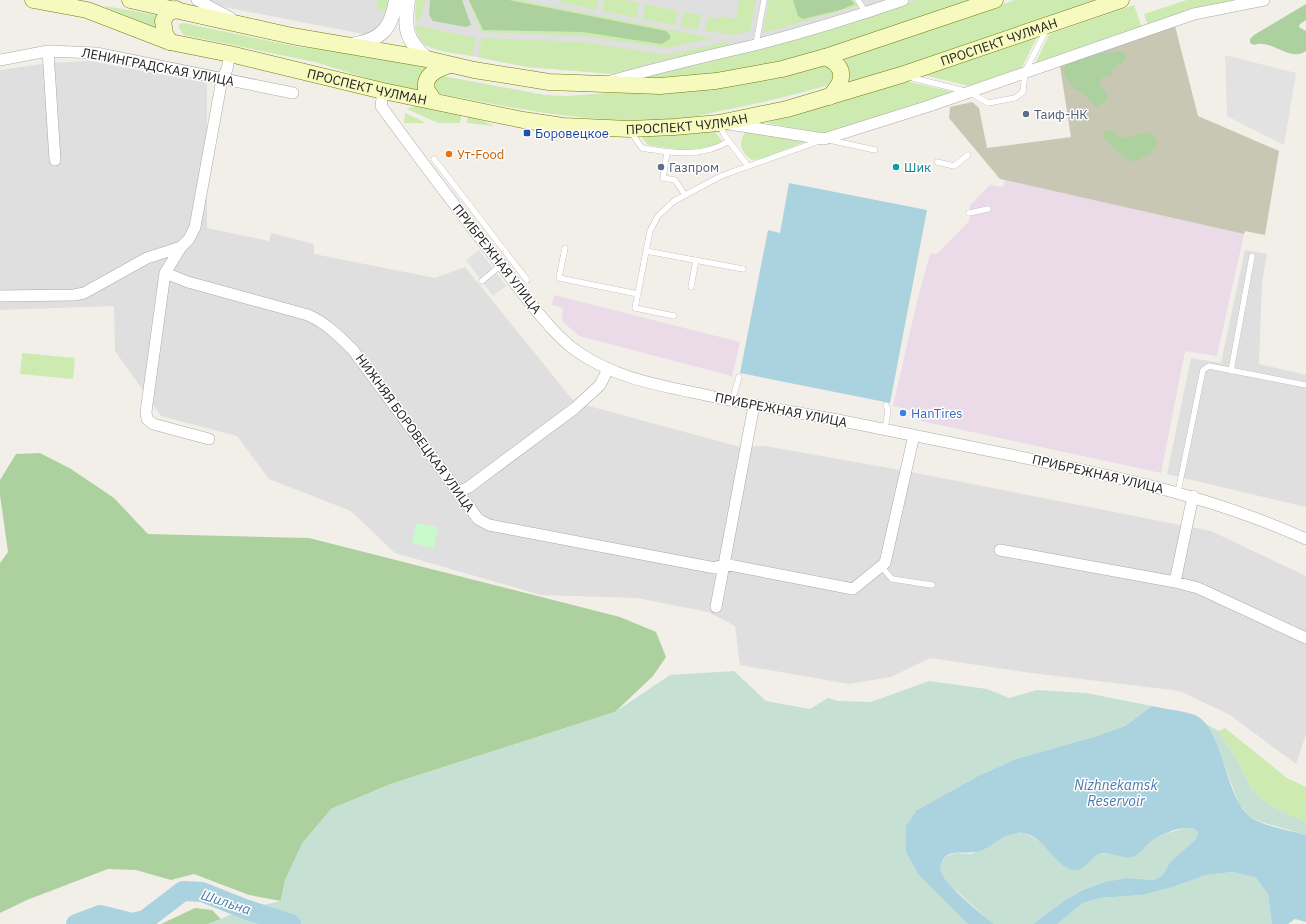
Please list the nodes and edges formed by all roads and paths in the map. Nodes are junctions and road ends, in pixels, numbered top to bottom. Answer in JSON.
{"nodes":[{"id":1,"x":33,"y":0,"type":"edge"},
{"id":2,"x":130,"y":0,"type":"edge"},
{"id":3,"x":197,"y":0,"type":"edge"},
{"id":4,"x":396,"y":0,"type":"edge"},
{"id":5,"x":408,"y":0,"type":"edge"},
{"id":6,"x":764,"y":0,"type":"edge"},
{"id":7,"x":858,"y":0,"type":"edge"},
{"id":8,"x":903,"y":0,"type":"edge"},
{"id":9,"x":995,"y":0,"type":"edge"},
{"id":10,"x":1121,"y":0,"type":"edge"},
{"id":11,"x":1264,"y":0,"type":"edge"},
{"id":12,"x":176,"y":9,"type":"junction"},
{"id":13,"x":866,"y":13,"type":"junction"},
{"id":14,"x":399,"y":18,"type":"junction"},
{"id":15,"x":242,"y":24,"type":"junction"},
{"id":16,"x":1049,"y":25,"type":"junction"},
{"id":17,"x":170,"y":42,"type":"junction"},
{"id":18,"x":756,"y":44,"type":"junction"},
{"id":19,"x":347,"y":45,"type":"junction"},
{"id":20,"x":48,"y":51,"type":"junction"},
{"id":21,"x":230,"y":54,"type":"junction"},
{"id":22,"x":825,"y":57,"type":"junction"},
{"id":23,"x":427,"y":59,"type":"junction"},
{"id":24,"x":0,"y":60,"type":"edge"},
{"id":25,"x":450,"y":65,"type":"junction"},
{"id":26,"x":1025,"y":72,"type":"junction"},
{"id":27,"x":901,"y":75,"type":"junction"},
{"id":28,"x":222,"y":79,"type":"junction"},
{"id":29,"x":597,"y":85,"type":"junction"},
{"id":30,"x":383,"y":91,"type":"junction"},
{"id":31,"x":969,"y":92,"type":"junction"},
{"id":32,"x":293,"y":93,"type":"dead end"},
{"id":33,"x":829,"y":97,"type":"junction"},
{"id":34,"x":434,"y":101,"type":"junction"},
{"id":35,"x":719,"y":123,"type":"junction"},
{"id":36,"x":629,"y":129,"type":"junction"},
{"id":37,"x":824,"y":139,"type":"junction"},
{"id":38,"x":729,"y":141,"type":"junction"},
{"id":39,"x":875,"y":150,"type":"dead end"},
{"id":40,"x":667,"y":152,"type":"junction"},
{"id":41,"x":968,"y":155,"type":"dead end"},
{"id":42,"x":434,"y":159,"type":"dead end"},
{"id":43,"x":54,"y":160,"type":"dead end"},
{"id":44,"x":937,"y":162,"type":"dead end"},
{"id":45,"x":748,"y":166,"type":"junction"},
{"id":46,"x":685,"y":195,"type":"junction"},
{"id":47,"x":988,"y":209,"type":"dead end"},
{"id":48,"x":970,"y":213,"type":"dead end"},
{"id":49,"x":181,"y":247,"type":"junction"},
{"id":50,"x":565,"y":248,"type":"dead end"},
{"id":51,"x":646,"y":251,"type":"junction"},
{"id":52,"x":1252,"y":256,"type":"dead end"},
{"id":53,"x":696,"y":260,"type":"junction"},
{"id":54,"x":501,"y":265,"type":"junction"},
{"id":55,"x":743,"y":269,"type":"dead end"},
{"id":56,"x":165,"y":273,"type":"junction"},
{"id":57,"x":527,"y":280,"type":"dead end"},
{"id":58,"x":482,"y":281,"type":"dead end"},
{"id":59,"x":691,"y":287,"type":"dead end"},
{"id":60,"x":638,"y":294,"type":"junction"},
{"id":61,"x":0,"y":296,"type":"edge"},
{"id":62,"x":674,"y":316,"type":"dead end"},
{"id":63,"x":608,"y":369,"type":"junction"},
{"id":64,"x":1231,"y":371,"type":"junction"},
{"id":65,"x":739,"y":377,"type":"dead end"},
{"id":66,"x":1306,"y":385,"type":"edge"},
{"id":67,"x":732,"y":401,"type":"junction"},
{"id":68,"x":754,"y":405,"type":"junction"},
{"id":69,"x":886,"y":405,"type":"dead end"},
{"id":70,"x":885,"y":429,"type":"junction"},
{"id":71,"x":914,"y":435,"type":"junction"},
{"id":72,"x":209,"y":439,"type":"dead end"},
{"id":73,"x":458,"y":492,"type":"junction"},
{"id":74,"x":1178,"y":492,"type":"junction"},
{"id":75,"x":1193,"y":496,"type":"junction"},
{"id":76,"x":1306,"y":539,"type":"edge"},
{"id":77,"x":1000,"y":550,"type":"dead end"},
{"id":78,"x":724,"y":564,"type":"junction"},
{"id":79,"x":883,"y":565,"type":"junction"},
{"id":80,"x":1175,"y":582,"type":"junction"},
{"id":81,"x":932,"y":585,"type":"dead end"},
{"id":82,"x":716,"y":607,"type":"dead end"},
{"id":83,"x":1306,"y":638,"type":"edge"}],
"edges":[{"from":1,"to":17,"type":"main road","name":"ПРОСПЕКТ ЧУЛМАН"},
{"from":2,"to":12,"type":"main road"},
{"from":3,"to":15,"type":"street"},
{"from":4,"to":14,"type":"street"},
{"from":5,"to":14,"type":"street"},
{"from":6,"to":18,"type":"lane"},
{"from":7,"to":13,"type":"lane"},
{"from":8,"to":13,"type":"street"},
{"from":9,"to":22,"type":"main road"},
{"from":10,"to":16,"type":"main road","name":"ПРОСПЕКТ ЧУЛМАН"},
{"from":11,"to":26,"type":"street"},
{"from":12,"to":15,"type":"main road"},
{"from":12,"to":17,"type":"main road"},
{"from":13,"to":18,"type":"street"},
{"from":14,"to":19,"type":"street"},
{"from":14,"to":23,"type":"street"},
{"from":15,"to":19,"type":"main road"},
{"from":16,"to":26,"type":"lane"},
{"from":16,"to":27,"type":"main road","name":"ПРОСПЕКТ ЧУЛМАН"},
{"from":17,"to":21,"type":"main road","name":"ПРОСПЕКТ ЧУЛМАН"},
{"from":18,"to":29,"type":"street"},
{"from":19,"to":23,"type":"main road"},
{"from":20,"to":24,"type":"street","name":"ЛЕНИНГРАДСКАЯ УЛИЦА"},
{"from":20,"to":28,"type":"street","name":"ЛЕНИНГРАДСКАЯ УЛИЦА"},
{"from":20,"to":43,"type":"street"},
{"from":21,"to":28,"type":"street"},
{"from":21,"to":30,"type":"main road","name":"ПРОСПЕКТ ЧУЛМАН"},
{"from":22,"to":29,"type":"main road"},
{"from":22,"to":33,"type":"main road"},
{"from":23,"to":25,"type":"main road"},
{"from":25,"to":29,"type":"main road"},
{"from":25,"to":34,"type":"main road"},
{"from":26,"to":31,"type":"street"},
{"from":26,"to":31,"type":"lane"},
{"from":27,"to":31,"type":"lane"},
{"from":27,"to":33,"type":"main road","name":"ПРОСПЕКТ ЧУЛМАН"},
{"from":28,"to":32,"type":"street","name":"ЛЕНИНГРАДСКАЯ УЛИЦА"},
{"from":28,"to":49,"type":"street"},
{"from":30,"to":34,"type":"main road","name":"ПРОСПЕКТ ЧУЛМАН"},
{"from":30,"to":54,"type":"street","name":"ПРИБРЕЖНАЯ УЛИЦА"},
{"from":31,"to":37,"type":"street"},
{"from":33,"to":35,"type":"main road","name":"ПРОСПЕКТ ЧУЛМАН"},
{"from":34,"to":36,"type":"main road","name":"ПРОСПЕКТ ЧУЛМАН"},
{"from":35,"to":36,"type":"main road","name":"ПРОСПЕКТ ЧУЛМАН"},
{"from":35,"to":37,"type":"street"},
{"from":35,"to":38,"type":"lane"},
{"from":36,"to":40,"type":"lane"},
{"from":37,"to":39,"type":"lane"},
{"from":37,"to":45,"type":"lane"},
{"from":38,"to":40,"type":"lane"},
{"from":38,"to":45,"type":"lane"},
{"from":40,"to":46,"type":"lane"},
{"from":41,"to":44,"type":"lane"},
{"from":42,"to":57,"type":"lane"},
{"from":45,"to":46,"type":"lane"},
{"from":46,"to":51,"type":"lane"},
{"from":47,"to":48,"type":"lane"},
{"from":49,"to":56,"type":"street"},
{"from":49,"to":61,"type":"street"},
{"from":50,"to":60,"type":"lane"},
{"from":51,"to":53,"type":"lane"},
{"from":51,"to":60,"type":"lane"},
{"from":52,"to":64,"type":"lane"},
{"from":53,"to":55,"type":"lane"},
{"from":53,"to":59,"type":"lane"},
{"from":54,"to":58,"type":"lane"},
{"from":54,"to":63,"type":"street","name":"ПРИБРЕЖНАЯ УЛИЦА"},
{"from":56,"to":72,"type":"street"},
{"from":56,"to":73,"type":"street","name":"НИЖНЯЯ БОРОВЕЦКАЯ УЛИЦА"},
{"from":60,"to":62,"type":"lane"},
{"from":63,"to":67,"type":"street","name":"ПРИБРЕЖНАЯ УЛИЦА"},
{"from":63,"to":73,"type":"street"},
{"from":64,"to":66,"type":"lane"},
{"from":64,"to":74,"type":"lane"},
{"from":65,"to":67,"type":"lane"},
{"from":67,"to":68,"type":"street","name":"ПРИБРЕЖНАЯ УЛИЦА"},
{"from":68,"to":70,"type":"street","name":"ПРИБРЕЖНАЯ УЛИЦА"},
{"from":68,"to":78,"type":"street"},
{"from":69,"to":70,"type":"lane"},
{"from":70,"to":71,"type":"street","name":"ПРИБРЕЖНАЯ УЛИЦА"},
{"from":71,"to":74,"type":"street","name":"ПРИБРЕЖНАЯ УЛИЦА"},
{"from":71,"to":79,"type":"street"},
{"from":73,"to":78,"type":"street","name":"НИЖНЯЯ БОРОВЕЦКАЯ УЛИЦА"},
{"from":74,"to":75,"type":"street","name":"ПРИБРЕЖНАЯ УЛИЦА"},
{"from":75,"to":76,"type":"street","name":"ПРИБРЕЖНАЯ УЛИЦА"},
{"from":75,"to":80,"type":"street"},
{"from":77,"to":80,"type":"street"},
{"from":78,"to":79,"type":"street","name":"НИЖНЯЯ БОРОВЕЦКАЯ УЛИЦА"},
{"from":78,"to":82,"type":"street"},
{"from":79,"to":81,"type":"lane"},
{"from":80,"to":83,"type":"street"}]}
